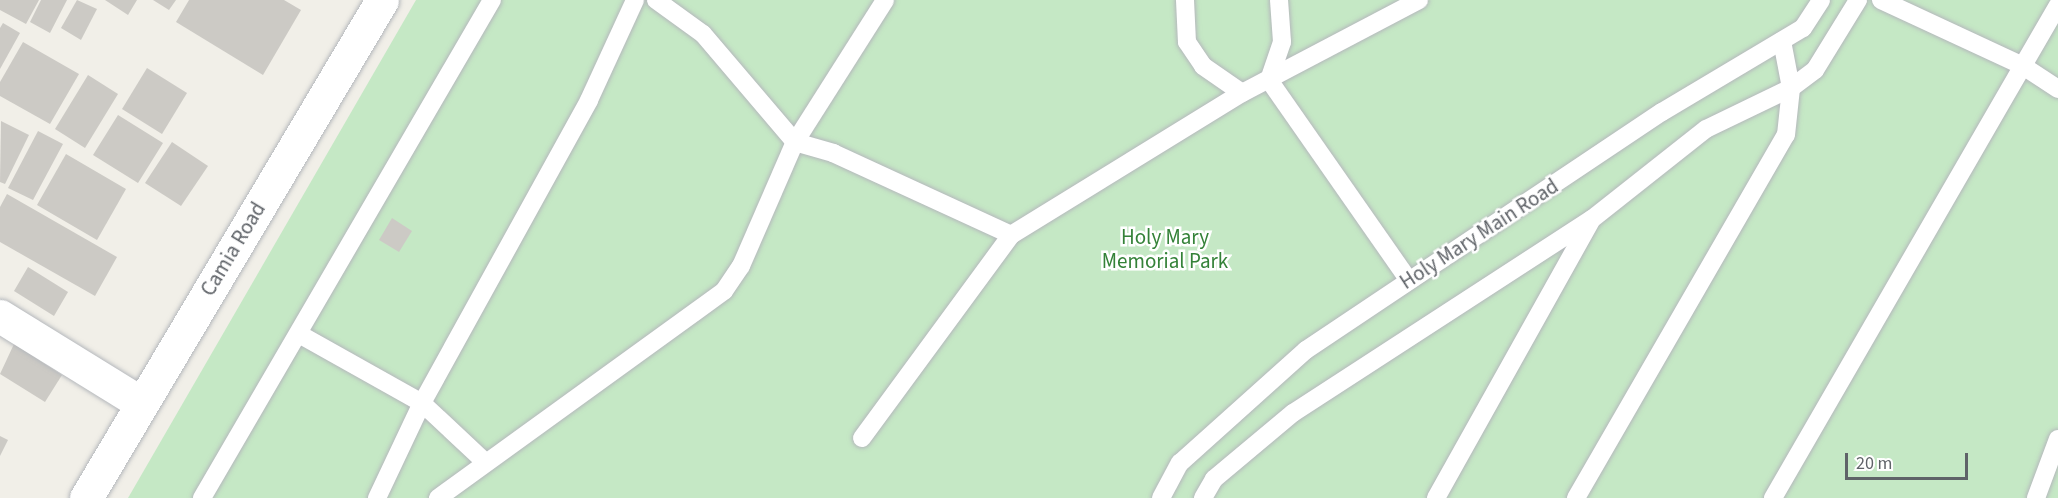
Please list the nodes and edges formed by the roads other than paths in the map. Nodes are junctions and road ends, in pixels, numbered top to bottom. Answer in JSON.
{"nodes":[{"id":1,"x":382,"y":0,"type":"edge"},
{"id":2,"x":492,"y":0,"type":"edge"},
{"id":3,"x":635,"y":0,"type":"edge"},
{"id":4,"x":656,"y":0,"type":"edge"},
{"id":5,"x":885,"y":0,"type":"edge"},
{"id":6,"x":1185,"y":0,"type":"edge"},
{"id":7,"x":1279,"y":0,"type":"edge"},
{"id":8,"x":1419,"y":0,"type":"edge"},
{"id":9,"x":1821,"y":0,"type":"edge"},
{"id":10,"x":1858,"y":0,"type":"edge"},
{"id":11,"x":1881,"y":0,"type":"edge"},
{"id":12,"x":2058,"y":5,"type":"edge"},
{"id":13,"x":1782,"y":41,"type":"junction"},
{"id":14,"x":2023,"y":66,"type":"junction"},
{"id":15,"x":1269,"y":80,"type":"junction"},
{"id":16,"x":1791,"y":88,"type":"junction"},
{"id":17,"x":2058,"y":88,"type":"edge"},
{"id":18,"x":1242,"y":93,"type":"junction"},
{"id":19,"x":795,"y":142,"type":"junction"},
{"id":20,"x":1592,"y":219,"type":"junction"},
{"id":21,"x":1011,"y":235,"type":"junction"},
{"id":22,"x":1408,"y":279,"type":"junction"},
{"id":23,"x":0,"y":316,"type":"edge"},
{"id":24,"x":299,"y":334,"type":"junction"},
{"id":25,"x":141,"y":403,"type":"junction"},
{"id":26,"x":422,"y":403,"type":"junction"},
{"id":27,"x":862,"y":438,"type":"dead end"},
{"id":28,"x":2058,"y":439,"type":"edge"},
{"id":29,"x":485,"y":462,"type":"junction"},
{"id":30,"x":86,"y":498,"type":"edge"},
{"id":31,"x":202,"y":498,"type":"edge"},
{"id":32,"x":377,"y":498,"type":"edge"},
{"id":33,"x":438,"y":498,"type":"edge"},
{"id":34,"x":1161,"y":498,"type":"edge"},
{"id":35,"x":1203,"y":498,"type":"edge"},
{"id":36,"x":1436,"y":498,"type":"edge"},
{"id":37,"x":1576,"y":498,"type":"edge"},
{"id":38,"x":1773,"y":498,"type":"edge"},
{"id":39,"x":2036,"y":498,"type":"edge"}],
"edges":[{"from":1,"to":25,"type":"street","name":"Camia Road"},
{"from":2,"to":24,"type":"lane"},
{"from":3,"to":26,"type":"lane"},
{"from":4,"to":19,"type":"lane"},
{"from":5,"to":19,"type":"lane"},
{"from":6,"to":18,"type":"lane"},
{"from":7,"to":15,"type":"lane"},
{"from":8,"to":15,"type":"lane"},
{"from":9,"to":13,"type":"lane","name":"Holy Mary Main Road"},
{"from":10,"to":16,"type":"lane"},
{"from":11,"to":14,"type":"lane"},
{"from":12,"to":14,"type":"lane"},
{"from":13,"to":16,"type":"lane"},
{"from":13,"to":22,"type":"lane","name":"Holy Mary Main Road"},
{"from":14,"to":17,"type":"lane"},
{"from":14,"to":38,"type":"lane"},
{"from":15,"to":18,"type":"lane"},
{"from":15,"to":22,"type":"lane"},
{"from":16,"to":20,"type":"lane"},
{"from":16,"to":37,"type":"lane"},
{"from":18,"to":21,"type":"lane"},
{"from":19,"to":21,"type":"lane"},
{"from":19,"to":29,"type":"lane"},
{"from":20,"to":35,"type":"lane"},
{"from":20,"to":36,"type":"lane"},
{"from":21,"to":27,"type":"lane"},
{"from":22,"to":34,"type":"lane","name":"Holy Mary Main Road"},
{"from":23,"to":25,"type":"street"},
{"from":24,"to":26,"type":"lane"},
{"from":24,"to":31,"type":"lane"},
{"from":25,"to":30,"type":"street","name":"Camia Road"},
{"from":26,"to":29,"type":"lane"},
{"from":26,"to":32,"type":"lane"},
{"from":28,"to":39,"type":"lane"},
{"from":29,"to":33,"type":"lane"}]}
